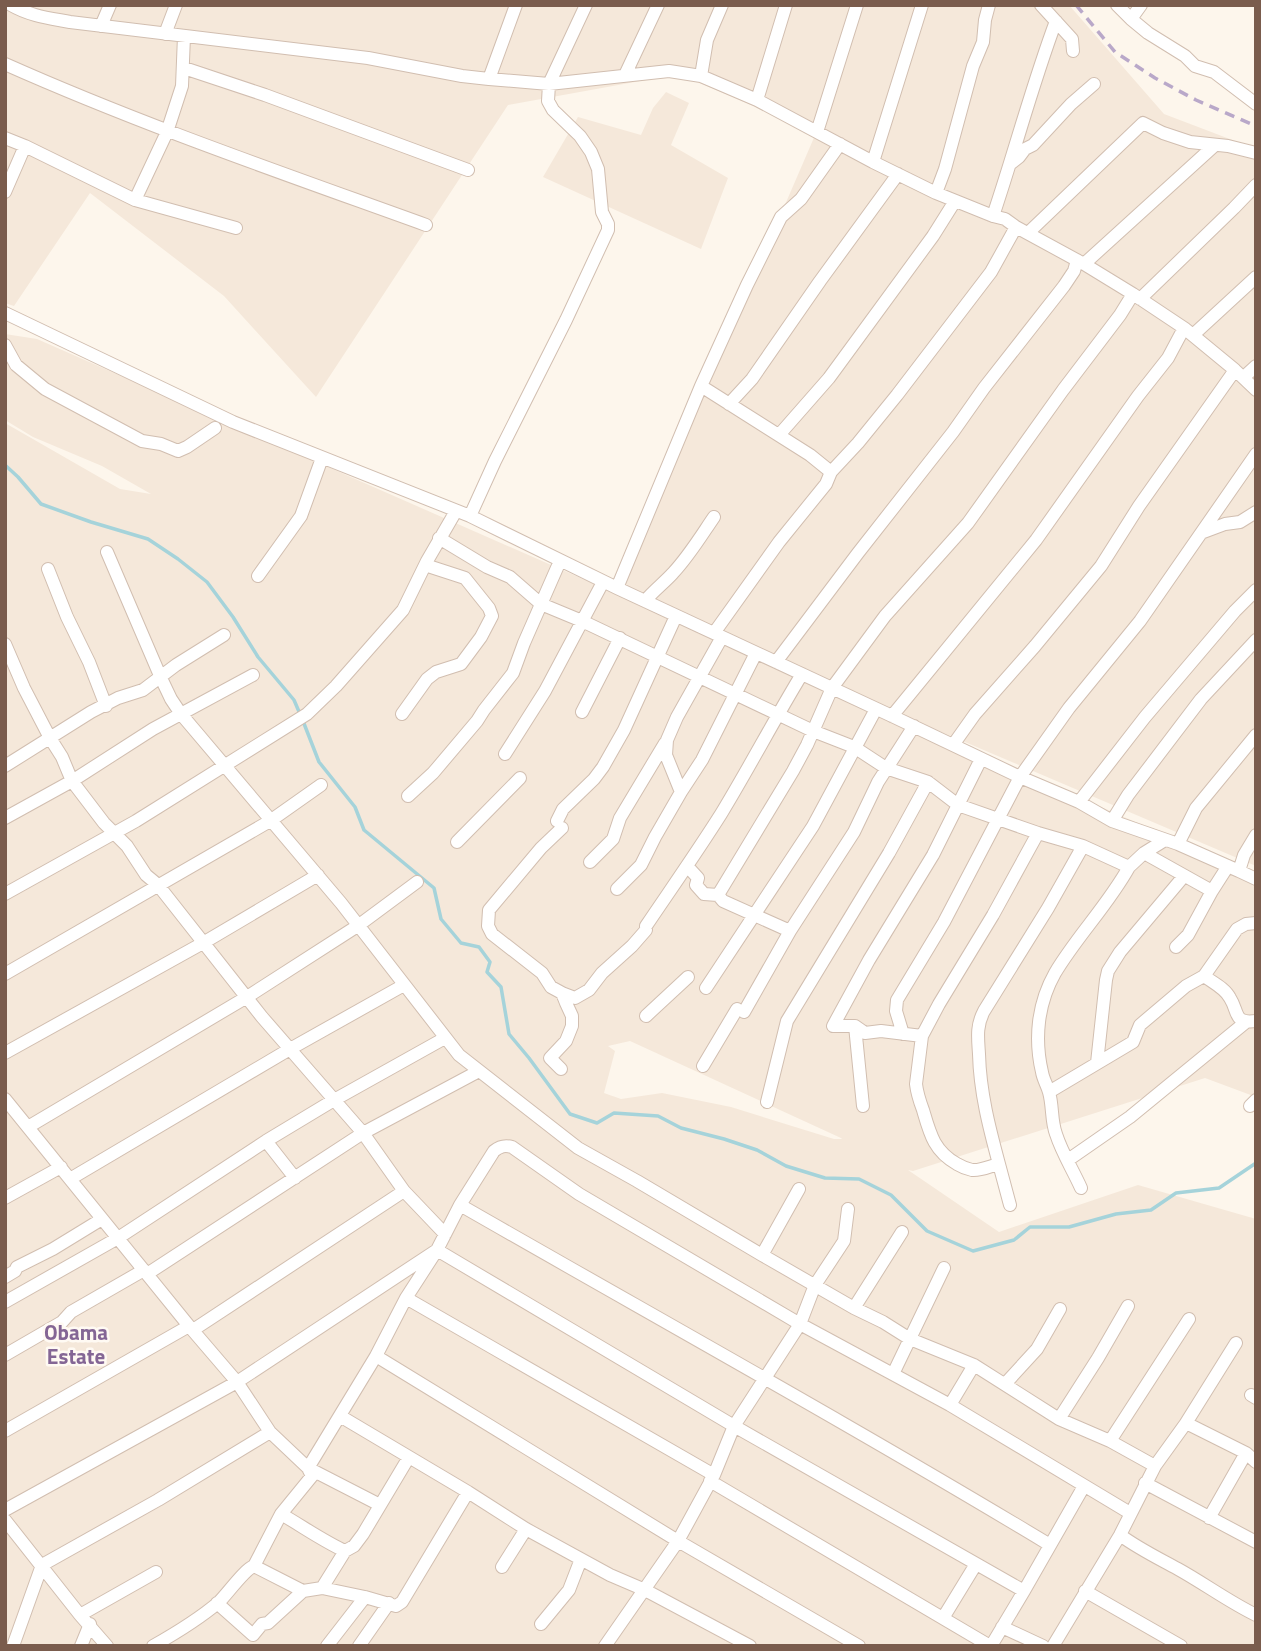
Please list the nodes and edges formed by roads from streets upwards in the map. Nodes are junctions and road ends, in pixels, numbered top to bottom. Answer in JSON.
{"nodes":[{"id":1,"x":11,"y":5,"type":"edge"},
{"id":2,"x":110,"y":5,"type":"edge"},
{"id":3,"x":176,"y":5,"type":"edge"},
{"id":4,"x":516,"y":5,"type":"edge"},
{"id":5,"x":586,"y":5,"type":"edge"},
{"id":6,"x":658,"y":5,"type":"edge"},
{"id":7,"x":722,"y":5,"type":"edge"},
{"id":8,"x":786,"y":5,"type":"edge"},
{"id":9,"x":856,"y":5,"type":"edge"},
{"id":10,"x":922,"y":5,"type":"edge"},
{"id":11,"x":989,"y":5,"type":"edge"},
{"id":12,"x":1041,"y":5,"type":"edge"},
{"id":13,"x":1117,"y":5,"type":"edge"},
{"id":14,"x":1141,"y":5,"type":"edge"},
{"id":15,"x":42,"y":11,"type":"edge"},
{"id":16,"x":1131,"y":19,"type":"junction"},
{"id":17,"x":1055,"y":21,"type":"junction"},
{"id":18,"x":101,"y":26,"type":"junction"},
{"id":19,"x":165,"y":34,"type":"junction"},
{"id":20,"x":184,"y":36,"type":"junction"},
{"id":21,"x":1073,"y":51,"type":"dead end"},
{"id":22,"x":5,"y":64,"type":"edge"},
{"id":23,"x":184,"y":68,"type":"junction"},
{"id":24,"x":625,"y":75,"type":"junction"},
{"id":25,"x":701,"y":76,"type":"junction"},
{"id":26,"x":489,"y":79,"type":"junction"},
{"id":27,"x":549,"y":84,"type":"junction"},
{"id":28,"x":1094,"y":84,"type":"dead end"},
{"id":29,"x":757,"y":100,"type":"junction"},
{"id":30,"x":1256,"y":104,"type":"edge"},
{"id":31,"x":167,"y":131,"type":"junction"},
{"id":32,"x":817,"y":132,"type":"junction"},
{"id":33,"x":5,"y":138,"type":"edge"},
{"id":34,"x":840,"y":144,"type":"junction"},
{"id":35,"x":1215,"y":145,"type":"junction"},
{"id":36,"x":25,"y":146,"type":"junction"},
{"id":37,"x":1256,"y":153,"type":"edge"},
{"id":38,"x":873,"y":162,"type":"junction"},
{"id":39,"x":1010,"y":164,"type":"junction"},
{"id":40,"x":468,"y":170,"type":"dead end"},
{"id":41,"x":898,"y":174,"type":"junction"},
{"id":42,"x":1256,"y":185,"type":"edge"},
{"id":43,"x":5,"y":192,"type":"edge"},
{"id":44,"x":936,"y":193,"type":"junction"},
{"id":45,"x":135,"y":200,"type":"junction"},
{"id":46,"x":955,"y":201,"type":"junction"},
{"id":47,"x":993,"y":216,"type":"junction"},
{"id":48,"x":426,"y":225,"type":"dead end"},
{"id":49,"x":236,"y":229,"type":"dead end"},
{"id":50,"x":1022,"y":230,"type":"junction"},
{"id":51,"x":1080,"y":262,"type":"junction"},
{"id":52,"x":1256,"y":277,"type":"edge"},
{"id":53,"x":1136,"y":297,"type":"junction"},
{"id":54,"x":5,"y":313,"type":"edge"},
{"id":55,"x":1188,"y":332,"type":"junction"},
{"id":56,"x":5,"y":345,"type":"edge"},
{"id":57,"x":1256,"y":366,"type":"edge"},
{"id":58,"x":1240,"y":373,"type":"junction"},
{"id":59,"x":701,"y":386,"type":"junction"},
{"id":60,"x":1256,"y":390,"type":"edge"},
{"id":61,"x":729,"y":404,"type":"junction"},
{"id":62,"x":215,"y":428,"type":"dead end"},
{"id":63,"x":779,"y":435,"type":"junction"},
{"id":64,"x":1256,"y":454,"type":"edge"},
{"id":65,"x":322,"y":458,"type":"junction"},
{"id":66,"x":831,"y":472,"type":"junction"},
{"id":67,"x":456,"y":510,"type":"junction"},
{"id":68,"x":1256,"y":512,"type":"edge"},
{"id":69,"x":470,"y":516,"type":"junction"},
{"id":70,"x":714,"y":517,"type":"dead end"},
{"id":71,"x":1201,"y":534,"type":"junction"},
{"id":72,"x":439,"y":538,"type":"junction"},
{"id":73,"x":107,"y":552,"type":"dead end"},
{"id":74,"x":561,"y":561,"type":"junction"},
{"id":75,"x":425,"y":565,"type":"junction"},
{"id":76,"x":48,"y":569,"type":"dead end"},
{"id":77,"x":258,"y":576,"type":"dead end"},
{"id":78,"x":603,"y":582,"type":"junction"},
{"id":79,"x":617,"y":588,"type":"junction"},
{"id":80,"x":1256,"y":590,"type":"edge"},
{"id":81,"x":645,"y":601,"type":"junction"},
{"id":82,"x":541,"y":604,"type":"junction"},
{"id":83,"x":676,"y":616,"type":"junction"},
{"id":84,"x":582,"y":621,"type":"junction"},
{"id":85,"x":224,"y":635,"type":"dead end"},
{"id":86,"x":718,"y":635,"type":"junction"},
{"id":87,"x":620,"y":638,"type":"junction"},
{"id":88,"x":1256,"y":640,"type":"edge"},
{"id":89,"x":5,"y":644,"type":"edge"},
{"id":90,"x":756,"y":653,"type":"junction"},
{"id":91,"x":656,"y":656,"type":"junction"},
{"id":92,"x":776,"y":662,"type":"junction"},
{"id":93,"x":802,"y":674,"type":"junction"},
{"id":94,"x":253,"y":675,"type":"dead end"},
{"id":95,"x":699,"y":676,"type":"junction"},
{"id":96,"x":161,"y":678,"type":"junction"},
{"id":97,"x":832,"y":688,"type":"junction"},
{"id":98,"x":735,"y":693,"type":"junction"},
{"id":99,"x":106,"y":706,"type":"junction"},
{"id":100,"x":876,"y":709,"type":"junction"},
{"id":101,"x":582,"y":712,"type":"dead end"},
{"id":102,"x":181,"y":714,"type":"junction"},
{"id":103,"x":402,"y":714,"type":"dead end"},
{"id":104,"x":777,"y":714,"type":"junction"},
{"id":105,"x":892,"y":716,"type":"junction"},
{"id":106,"x":914,"y":726,"type":"junction"},
{"id":107,"x":813,"y":731,"type":"junction"},
{"id":108,"x":1256,"y":735,"type":"edge"},
{"id":109,"x":50,"y":738,"type":"junction"},
{"id":110,"x":667,"y":740,"type":"junction"},
{"id":111,"x":953,"y":745,"type":"junction"},
{"id":112,"x":854,"y":747,"type":"junction"},
{"id":113,"x":505,"y":754,"type":"dead end"},
{"id":114,"x":981,"y":759,"type":"junction"},
{"id":115,"x":5,"y":766,"type":"edge"},
{"id":116,"x":224,"y":767,"type":"junction"},
{"id":117,"x":886,"y":768,"type":"junction"},
{"id":118,"x":1020,"y":777,"type":"junction"},
{"id":119,"x":520,"y":778,"type":"dead end"},
{"id":120,"x":72,"y":780,"type":"junction"},
{"id":121,"x":928,"y":782,"type":"junction"},
{"id":122,"x":321,"y":785,"type":"dead end"},
{"id":123,"x":681,"y":792,"type":"junction"},
{"id":124,"x":408,"y":796,"type":"dead end"},
{"id":125,"x":1079,"y":802,"type":"junction"},
{"id":126,"x":958,"y":805,"type":"junction"},
{"id":127,"x":5,"y":818,"type":"edge"},
{"id":128,"x":997,"y":819,"type":"junction"},
{"id":129,"x":270,"y":821,"type":"junction"},
{"id":130,"x":1112,"y":821,"type":"junction"},
{"id":131,"x":114,"y":833,"type":"junction"},
{"id":132,"x":1038,"y":833,"type":"junction"},
{"id":133,"x":1256,"y":835,"type":"edge"},
{"id":134,"x":457,"y":842,"type":"dead end"},
{"id":135,"x":1171,"y":842,"type":"junction"},
{"id":136,"x":1083,"y":846,"type":"junction"},
{"id":137,"x":1144,"y":853,"type":"junction"},
{"id":138,"x":590,"y":862,"type":"dead end"},
{"id":139,"x":687,"y":866,"type":"junction"},
{"id":140,"x":1129,"y":867,"type":"junction"},
{"id":141,"x":1234,"y":868,"type":"junction"},
{"id":142,"x":318,"y":876,"type":"junction"},
{"id":143,"x":1184,"y":876,"type":"junction"},
{"id":144,"x":1256,"y":879,"type":"edge"},
{"id":145,"x":417,"y":882,"type":"dead end"},
{"id":146,"x":158,"y":885,"type":"junction"},
{"id":147,"x":617,"y":889,"type":"dead end"},
{"id":148,"x":1212,"y":891,"type":"junction"},
{"id":149,"x":5,"y":894,"type":"edge"},
{"id":150,"x":718,"y":895,"type":"junction"},
{"id":151,"x":755,"y":915,"type":"junction"},
{"id":152,"x":1256,"y":923,"type":"edge"},
{"id":153,"x":359,"y":925,"type":"junction"},
{"id":154,"x":790,"y":932,"type":"junction"},
{"id":155,"x":203,"y":943,"type":"junction"},
{"id":156,"x":1175,"y":947,"type":"dead end"},
{"id":157,"x":5,"y":974,"type":"edge"},
{"id":158,"x":1204,"y":976,"type":"junction"},
{"id":159,"x":688,"y":977,"type":"dead end"},
{"id":160,"x":404,"y":985,"type":"junction"},
{"id":161,"x":706,"y":988,"type":"dead end"},
{"id":162,"x":562,"y":993,"type":"junction"},
{"id":163,"x":247,"y":997,"type":"junction"},
{"id":164,"x":646,"y":1016,"type":"dead end"},
{"id":165,"x":1251,"y":1022,"type":"edge"},
{"id":166,"x":855,"y":1026,"type":"junction"},
{"id":167,"x":903,"y":1034,"type":"junction"},
{"id":168,"x":922,"y":1036,"type":"junction"},
{"id":169,"x":445,"y":1038,"type":"junction"},
{"id":170,"x":290,"y":1049,"type":"junction"},
{"id":171,"x":5,"y":1053,"type":"edge"},
{"id":172,"x":1097,"y":1063,"type":"junction"},
{"id":173,"x":703,"y":1066,"type":"dead end"},
{"id":174,"x":561,"y":1069,"type":"dead end"},
{"id":175,"x":480,"y":1071,"type":"junction"},
{"id":176,"x":1049,"y":1092,"type":"junction"},
{"id":177,"x":5,"y":1099,"type":"edge"},
{"id":178,"x":334,"y":1100,"type":"junction"},
{"id":179,"x":767,"y":1102,"type":"dead end"},
{"id":180,"x":863,"y":1106,"type":"dead end"},
{"id":181,"x":28,"y":1127,"type":"junction"},
{"id":182,"x":363,"y":1133,"type":"junction"},
{"id":183,"x":266,"y":1141,"type":"junction"},
{"id":184,"x":1068,"y":1160,"type":"junction"},
{"id":185,"x":999,"y":1164,"type":"junction"},
{"id":186,"x":61,"y":1167,"type":"junction"},
{"id":187,"x":295,"y":1178,"type":"junction"},
{"id":188,"x":70,"y":1179,"type":"junction"},
{"id":189,"x":1081,"y":1188,"type":"dead end"},
{"id":190,"x":799,"y":1189,"type":"dead end"},
{"id":191,"x":404,"y":1191,"type":"junction"},
{"id":192,"x":5,"y":1198,"type":"edge"},
{"id":193,"x":460,"y":1205,"type":"junction"},
{"id":194,"x":1010,"y":1205,"type":"dead end"},
{"id":195,"x":848,"y":1209,"type":"dead end"},
{"id":196,"x":102,"y":1219,"type":"junction"},
{"id":197,"x":902,"y":1232,"type":"dead end"},
{"id":198,"x":445,"y":1234,"type":"junction"},
{"id":199,"x":118,"y":1238,"type":"junction"},
{"id":200,"x":437,"y":1250,"type":"junction"},
{"id":201,"x":762,"y":1255,"type":"junction"},
{"id":202,"x":944,"y":1268,"type":"dead end"},
{"id":203,"x":146,"y":1272,"type":"junction"},
{"id":204,"x":5,"y":1277,"type":"edge"},
{"id":205,"x":816,"y":1285,"type":"junction"},
{"id":206,"x":406,"y":1298,"type":"junction"},
{"id":207,"x":5,"y":1302,"type":"edge"},
{"id":208,"x":1128,"y":1306,"type":"dead end"},
{"id":209,"x":854,"y":1308,"type":"junction"},
{"id":210,"x":1060,"y":1309,"type":"dead end"},
{"id":211,"x":1189,"y":1318,"type":"dead end"},
{"id":212,"x":800,"y":1324,"type":"junction"},
{"id":213,"x":191,"y":1328,"type":"junction"},
{"id":214,"x":910,"y":1339,"type":"junction"},
{"id":215,"x":1236,"y":1343,"type":"dead end"},
{"id":216,"x":5,"y":1355,"type":"edge"},
{"id":217,"x":376,"y":1356,"type":"junction"},
{"id":218,"x":974,"y":1365,"type":"junction"},
{"id":219,"x":893,"y":1374,"type":"junction"},
{"id":220,"x":764,"y":1379,"type":"junction"},
{"id":221,"x":237,"y":1382,"type":"junction"},
{"id":222,"x":1004,"y":1384,"type":"junction"},
{"id":223,"x":950,"y":1405,"type":"junction"},
{"id":224,"x":340,"y":1416,"type":"junction"},
{"id":225,"x":1059,"y":1419,"type":"junction"},
{"id":226,"x":1186,"y":1423,"type":"junction"},
{"id":227,"x":734,"y":1426,"type":"junction"},
{"id":228,"x":5,"y":1431,"type":"edge"},
{"id":229,"x":270,"y":1432,"type":"junction"},
{"id":230,"x":1110,"y":1441,"type":"junction"},
{"id":231,"x":409,"y":1457,"type":"junction"},
{"id":232,"x":1251,"y":1458,"type":"edge"},
{"id":233,"x":1154,"y":1466,"type":"junction"},
{"id":234,"x":308,"y":1468,"type":"junction"},
{"id":235,"x":712,"y":1478,"type":"junction"},
{"id":236,"x":1146,"y":1483,"type":"junction"},
{"id":237,"x":1084,"y":1486,"type":"junction"},
{"id":238,"x":468,"y":1492,"type":"junction"},
{"id":239,"x":380,"y":1505,"type":"junction"},
{"id":240,"x":5,"y":1510,"type":"edge"},
{"id":241,"x":1130,"y":1513,"type":"junction"},
{"id":242,"x":281,"y":1514,"type":"junction"},
{"id":243,"x":1209,"y":1518,"type":"junction"},
{"id":244,"x":5,"y":1520,"type":"edge"},
{"id":245,"x":526,"y":1529,"type":"junction"},
{"id":246,"x":1121,"y":1535,"type":"junction"},
{"id":247,"x":678,"y":1541,"type":"junction"},
{"id":248,"x":1256,"y":1542,"type":"edge"},
{"id":249,"x":1050,"y":1545,"type":"junction"},
{"id":250,"x":345,"y":1551,"type":"junction"},
{"id":251,"x":581,"y":1559,"type":"junction"},
{"id":252,"x":976,"y":1563,"type":"junction"},
{"id":253,"x":42,"y":1565,"type":"junction"},
{"id":254,"x":254,"y":1566,"type":"junction"},
{"id":255,"x":502,"y":1567,"type":"dead end"},
{"id":256,"x":156,"y":1572,"type":"dead end"},
{"id":257,"x":322,"y":1588,"type":"junction"},
{"id":258,"x":646,"y":1590,"type":"junction"},
{"id":259,"x":303,"y":1591,"type":"junction"},
{"id":260,"x":1024,"y":1591,"type":"junction"},
{"id":261,"x":1085,"y":1591,"type":"junction"},
{"id":262,"x":365,"y":1597,"type":"junction"},
{"id":263,"x":217,"y":1603,"type":"junction"},
{"id":264,"x":389,"y":1603,"type":"junction"},
{"id":265,"x":1256,"y":1615,"type":"edge"},
{"id":266,"x":943,"y":1618,"type":"junction"},
{"id":267,"x":85,"y":1620,"type":"junction"},
{"id":268,"x":541,"y":1625,"type":"dead end"},
{"id":269,"x":1002,"y":1627,"type":"junction"},
{"id":270,"x":252,"y":1640,"type":"edge"},
{"id":271,"x":361,"y":1645,"type":"edge"},
{"id":272,"x":13,"y":1646,"type":"edge"},
{"id":273,"x":81,"y":1646,"type":"edge"},
{"id":274,"x":107,"y":1646,"type":"edge"},
{"id":275,"x":153,"y":1646,"type":"edge"},
{"id":276,"x":327,"y":1646,"type":"edge"},
{"id":277,"x":605,"y":1646,"type":"edge"},
{"id":278,"x":750,"y":1646,"type":"edge"},
{"id":279,"x":859,"y":1646,"type":"edge"},
{"id":280,"x":991,"y":1646,"type":"edge"},
{"id":281,"x":1044,"y":1646,"type":"edge"},
{"id":282,"x":1053,"y":1646,"type":"edge"},
{"id":283,"x":1181,"y":1646,"type":"edge"}],
"edges":[{"from":1,"to":15,"type":"street"},
{"from":2,"to":18,"type":"street"},
{"from":3,"to":19,"type":"street"},
{"from":4,"to":26,"type":"street"},
{"from":5,"to":27,"type":"street"},
{"from":6,"to":24,"type":"street"},
{"from":7,"to":25,"type":"street"},
{"from":8,"to":29,"type":"street"},
{"from":9,"to":32,"type":"street"},
{"from":10,"to":38,"type":"street"},
{"from":11,"to":44,"type":"street"},
{"from":12,"to":17,"type":"street"},
{"from":13,"to":16,"type":"street"},
{"from":14,"to":16,"type":"street"},
{"from":15,"to":18,"type":"street"},
{"from":16,"to":30,"type":"street"},
{"from":17,"to":21,"type":"street"},
{"from":17,"to":39,"type":"street"},
{"from":18,"to":19,"type":"street"},
{"from":19,"to":20,"type":"street"},
{"from":20,"to":23,"type":"street"},
{"from":20,"to":26,"type":"street"},
{"from":22,"to":31,"type":"street"},
{"from":23,"to":31,"type":"street"},
{"from":23,"to":40,"type":"street"},
{"from":24,"to":25,"type":"street"},
{"from":24,"to":27,"type":"street"},
{"from":25,"to":29,"type":"street"},
{"from":26,"to":27,"type":"street"},
{"from":27,"to":69,"type":"street"},
{"from":28,"to":39,"type":"street"},
{"from":29,"to":32,"type":"street"},
{"from":31,"to":45,"type":"street"},
{"from":31,"to":48,"type":"street"},
{"from":32,"to":34,"type":"street"},
{"from":33,"to":36,"type":"street"},
{"from":34,"to":38,"type":"street"},
{"from":34,"to":59,"type":"street"},
{"from":35,"to":37,"type":"street"},
{"from":35,"to":50,"type":"street"},
{"from":35,"to":51,"type":"street"},
{"from":36,"to":43,"type":"street"},
{"from":36,"to":45,"type":"street"},
{"from":38,"to":41,"type":"street"},
{"from":39,"to":47,"type":"street"},
{"from":41,"to":44,"type":"street"},
{"from":41,"to":61,"type":"street"},
{"from":42,"to":53,"type":"street"},
{"from":44,"to":46,"type":"street"},
{"from":45,"to":49,"type":"street"},
{"from":46,"to":47,"type":"street"},
{"from":46,"to":63,"type":"street"},
{"from":47,"to":50,"type":"street"},
{"from":50,"to":51,"type":"street"},
{"from":50,"to":66,"type":"street"},
{"from":51,"to":53,"type":"street"},
{"from":51,"to":92,"type":"street"},
{"from":52,"to":55,"type":"street"},
{"from":53,"to":55,"type":"street"},
{"from":53,"to":97,"type":"street"},
{"from":54,"to":65,"type":"street"},
{"from":55,"to":58,"type":"street"},
{"from":55,"to":105,"type":"street"},
{"from":56,"to":62,"type":"street"},
{"from":57,"to":58,"type":"street"},
{"from":58,"to":60,"type":"street"},
{"from":58,"to":111,"type":"street"},
{"from":59,"to":61,"type":"street"},
{"from":59,"to":79,"type":"street"},
{"from":61,"to":63,"type":"street"},
{"from":63,"to":66,"type":"street"},
{"from":64,"to":71,"type":"street"},
{"from":65,"to":67,"type":"street"},
{"from":65,"to":77,"type":"street"},
{"from":66,"to":86,"type":"street"},
{"from":67,"to":69,"type":"street"},
{"from":67,"to":72,"type":"street"},
{"from":68,"to":71,"type":"street"},
{"from":69,"to":74,"type":"street"},
{"from":70,"to":81,"type":"street"},
{"from":71,"to":118,"type":"street"},
{"from":72,"to":75,"type":"street"},
{"from":72,"to":82,"type":"street"},
{"from":73,"to":96,"type":"street"},
{"from":74,"to":78,"type":"street"},
{"from":74,"to":82,"type":"street"},
{"from":75,"to":103,"type":"street"},
{"from":75,"to":116,"type":"street"},
{"from":76,"to":99,"type":"street"},
{"from":78,"to":79,"type":"street"},
{"from":78,"to":84,"type":"street"},
{"from":79,"to":81,"type":"street"},
{"from":80,"to":125,"type":"street"},
{"from":81,"to":83,"type":"street"},
{"from":82,"to":84,"type":"street"},
{"from":82,"to":124,"type":"street"},
{"from":83,"to":86,"type":"street"},
{"from":83,"to":91,"type":"street"},
{"from":84,"to":87,"type":"street"},
{"from":84,"to":113,"type":"street"},
{"from":85,"to":96,"type":"street"},
{"from":86,"to":90,"type":"street"},
{"from":86,"to":95,"type":"street"},
{"from":87,"to":91,"type":"street"},
{"from":87,"to":101,"type":"street"},
{"from":88,"to":130,"type":"street"},
{"from":89,"to":109,"type":"street"},
{"from":90,"to":92,"type":"street"},
{"from":90,"to":98,"type":"street"},
{"from":91,"to":95,"type":"street"},
{"from":91,"to":162,"type":"street"},
{"from":92,"to":93,"type":"street"},
{"from":93,"to":97,"type":"street"},
{"from":93,"to":104,"type":"street"},
{"from":94,"to":102,"type":"street"},
{"from":95,"to":98,"type":"street"},
{"from":95,"to":110,"type":"street"},
{"from":96,"to":99,"type":"street"},
{"from":96,"to":102,"type":"street"},
{"from":97,"to":100,"type":"street"},
{"from":97,"to":107,"type":"street"},
{"from":98,"to":104,"type":"street"},
{"from":98,"to":123,"type":"street"},
{"from":99,"to":109,"type":"street"},
{"from":100,"to":105,"type":"street"},
{"from":100,"to":112,"type":"street"},
{"from":102,"to":116,"type":"street"},
{"from":102,"to":120,"type":"street"},
{"from":104,"to":107,"type":"street"},
{"from":104,"to":139,"type":"street"},
{"from":105,"to":106,"type":"street"},
{"from":106,"to":111,"type":"street"},
{"from":106,"to":117,"type":"street"},
{"from":107,"to":112,"type":"street"},
{"from":107,"to":150,"type":"street"},
{"from":108,"to":135,"type":"street"},
{"from":109,"to":115,"type":"street"},
{"from":109,"to":120,"type":"street"},
{"from":110,"to":123,"type":"street"},
{"from":110,"to":138,"type":"street"},
{"from":111,"to":114,"type":"street"},
{"from":112,"to":117,"type":"street"},
{"from":112,"to":151,"type":"street"},
{"from":114,"to":118,"type":"street"},
{"from":114,"to":126,"type":"street"},
{"from":116,"to":129,"type":"street"},
{"from":116,"to":131,"type":"street"},
{"from":117,"to":121,"type":"street"},
{"from":117,"to":154,"type":"street"},
{"from":118,"to":125,"type":"street"},
{"from":118,"to":128,"type":"street"},
{"from":119,"to":134,"type":"street"},
{"from":120,"to":127,"type":"street"},
{"from":120,"to":131,"type":"street"},
{"from":121,"to":126,"type":"street"},
{"from":121,"to":179,"type":"street"},
{"from":122,"to":129,"type":"street"},
{"from":123,"to":147,"type":"street"},
{"from":125,"to":130,"type":"street"},
{"from":126,"to":128,"type":"street"},
{"from":126,"to":166,"type":"street"},
{"from":128,"to":132,"type":"street"},
{"from":128,"to":167,"type":"street"},
{"from":129,"to":142,"type":"street"},
{"from":129,"to":146,"type":"street"},
{"from":130,"to":135,"type":"street"},
{"from":131,"to":146,"type":"street"},
{"from":131,"to":149,"type":"street"},
{"from":132,"to":136,"type":"street"},
{"from":132,"to":168,"type":"street"},
{"from":133,"to":141,"type":"street"},
{"from":135,"to":137,"type":"street"},
{"from":135,"to":141,"type":"street"},
{"from":136,"to":140,"type":"street"},
{"from":136,"to":185,"type":"street"},
{"from":137,"to":140,"type":"street"},
{"from":137,"to":143,"type":"street"},
{"from":139,"to":150,"type":"street"},
{"from":139,"to":162,"type":"street"},
{"from":140,"to":176,"type":"street"},
{"from":141,"to":144,"type":"street"},
{"from":141,"to":148,"type":"street"},
{"from":142,"to":153,"type":"street"},
{"from":142,"to":155,"type":"street"},
{"from":143,"to":148,"type":"street"},
{"from":143,"to":172,"type":"street"},
{"from":145,"to":153,"type":"street"},
{"from":146,"to":155,"type":"street"},
{"from":146,"to":157,"type":"street"},
{"from":148,"to":156,"type":"street"},
{"from":150,"to":151,"type":"street"},
{"from":151,"to":154,"type":"street"},
{"from":151,"to":161,"type":"street"},
{"from":152,"to":158,"type":"street"},
{"from":153,"to":160,"type":"street"},
{"from":153,"to":163,"type":"street"},
{"from":154,"to":173,"type":"street"},
{"from":155,"to":163,"type":"street"},
{"from":155,"to":171,"type":"street"},
{"from":158,"to":165,"type":"street"},
{"from":158,"to":172,"type":"street"},
{"from":159,"to":164,"type":"street"},
{"from":160,"to":169,"type":"street"},
{"from":160,"to":170,"type":"street"},
{"from":162,"to":174,"type":"street"},
{"from":163,"to":170,"type":"street"},
{"from":163,"to":181,"type":"street"},
{"from":165,"to":184,"type":"street"},
{"from":166,"to":167,"type":"street"},
{"from":166,"to":180,"type":"street"},
{"from":167,"to":168,"type":"street"},
{"from":168,"to":185,"type":"street"},
{"from":169,"to":175,"type":"street"},
{"from":169,"to":178,"type":"street"},
{"from":170,"to":178,"type":"street"},
{"from":170,"to":188,"type":"street"},
{"from":172,"to":176,"type":"street"},
{"from":175,"to":182,"type":"street"},
{"from":175,"to":201,"type":"street"},
{"from":176,"to":184,"type":"street"},
{"from":177,"to":181,"type":"street"},
{"from":178,"to":182,"type":"street"},
{"from":178,"to":183,"type":"street"},
{"from":181,"to":186,"type":"street"},
{"from":182,"to":187,"type":"street"},
{"from":182,"to":191,"type":"street"},
{"from":183,"to":187,"type":"street"},
{"from":183,"to":199,"type":"street"},
{"from":184,"to":189,"type":"street"},
{"from":185,"to":194,"type":"street"},
{"from":186,"to":188,"type":"street"},
{"from":186,"to":192,"type":"street"},
{"from":187,"to":203,"type":"street"},
{"from":188,"to":196,"type":"street"},
{"from":190,"to":201,"type":"street"},
{"from":191,"to":198,"type":"street"},
{"from":191,"to":213,"type":"street"},
{"from":193,"to":198,"type":"street"},
{"from":193,"to":212,"type":"street"},
{"from":193,"to":220,"type":"street"},
{"from":195,"to":205,"type":"street"},
{"from":196,"to":199,"type":"street"},
{"from":196,"to":204,"type":"street"},
{"from":197,"to":209,"type":"street"},
{"from":198,"to":200,"type":"street"},
{"from":199,"to":203,"type":"street"},
{"from":199,"to":207,"type":"street"},
{"from":200,"to":206,"type":"street"},
{"from":200,"to":221,"type":"street"},
{"from":200,"to":227,"type":"street"},
{"from":201,"to":205,"type":"street"},
{"from":202,"to":214,"type":"street"},
{"from":203,"to":213,"type":"street"},
{"from":203,"to":216,"type":"street"},
{"from":205,"to":209,"type":"street"},
{"from":205,"to":212,"type":"street"},
{"from":206,"to":217,"type":"street"},
{"from":206,"to":235,"type":"street"},
{"from":208,"to":225,"type":"street"},
{"from":209,"to":214,"type":"street"},
{"from":210,"to":222,"type":"street"},
{"from":211,"to":230,"type":"street"},
{"from":212,"to":219,"type":"street"},
{"from":212,"to":220,"type":"street"},
{"from":213,"to":221,"type":"street"},
{"from":213,"to":228,"type":"street"},
{"from":214,"to":218,"type":"street"},
{"from":214,"to":219,"type":"street"},
{"from":215,"to":226,"type":"street"},
{"from":217,"to":224,"type":"street"},
{"from":217,"to":247,"type":"street"},
{"from":218,"to":222,"type":"street"},
{"from":218,"to":223,"type":"street"},
{"from":219,"to":223,"type":"street"},
{"from":220,"to":227,"type":"street"},
{"from":220,"to":249,"type":"street"},
{"from":221,"to":229,"type":"street"},
{"from":221,"to":240,"type":"street"},
{"from":222,"to":225,"type":"street"},
{"from":223,"to":237,"type":"street"},
{"from":224,"to":231,"type":"street"},
{"from":224,"to":234,"type":"street"},
{"from":225,"to":230,"type":"street"},
{"from":226,"to":232,"type":"street"},
{"from":226,"to":233,"type":"street"},
{"from":227,"to":235,"type":"street"},
{"from":227,"to":252,"type":"street"},
{"from":229,"to":234,"type":"street"},
{"from":229,"to":253,"type":"street"},
{"from":230,"to":233,"type":"street"},
{"from":231,"to":238,"type":"street"},
{"from":231,"to":239,"type":"street"},
{"from":232,"to":243,"type":"street"},
{"from":233,"to":236,"type":"street"},
{"from":234,"to":239,"type":"street"},
{"from":234,"to":242,"type":"street"},
{"from":235,"to":247,"type":"street"},
{"from":235,"to":266,"type":"street"},
{"from":236,"to":241,"type":"street"},
{"from":236,"to":243,"type":"street"},
{"from":237,"to":241,"type":"street"},
{"from":237,"to":249,"type":"street"},
{"from":238,"to":245,"type":"street"},
{"from":238,"to":264,"type":"street"},
{"from":239,"to":250,"type":"street"},
{"from":241,"to":246,"type":"street"},
{"from":242,"to":250,"type":"street"},
{"from":242,"to":254,"type":"street"},
{"from":243,"to":248,"type":"street"},
{"from":244,"to":253,"type":"street"},
{"from":245,"to":251,"type":"street"},
{"from":245,"to":255,"type":"street"},
{"from":246,"to":261,"type":"street"},
{"from":246,"to":265,"type":"street"},
{"from":247,"to":258,"type":"street"},
{"from":247,"to":279,"type":"street"},
{"from":249,"to":260,"type":"street"},
{"from":250,"to":257,"type":"street"},
{"from":251,"to":258,"type":"street"},
{"from":251,"to":268,"type":"street"},
{"from":252,"to":260,"type":"street"},
{"from":252,"to":266,"type":"street"},
{"from":253,"to":267,"type":"street"},
{"from":253,"to":272,"type":"street"},
{"from":254,"to":259,"type":"street"},
{"from":254,"to":263,"type":"street"},
{"from":256,"to":267,"type":"street"},
{"from":257,"to":259,"type":"street"},
{"from":257,"to":262,"type":"street"},
{"from":258,"to":277,"type":"street"},
{"from":258,"to":278,"type":"street"},
{"from":259,"to":270,"type":"street"},
{"from":260,"to":269,"type":"street"},
{"from":261,"to":282,"type":"street"},
{"from":261,"to":283,"type":"street"},
{"from":262,"to":264,"type":"street"},
{"from":262,"to":276,"type":"street"},
{"from":263,"to":270,"type":"street"},
{"from":263,"to":275,"type":"street"},
{"from":264,"to":271,"type":"street"},
{"from":266,"to":280,"type":"street"},
{"from":267,"to":273,"type":"street"},
{"from":267,"to":274,"type":"street"},
{"from":269,"to":280,"type":"street"},
{"from":269,"to":281,"type":"street"}]}
